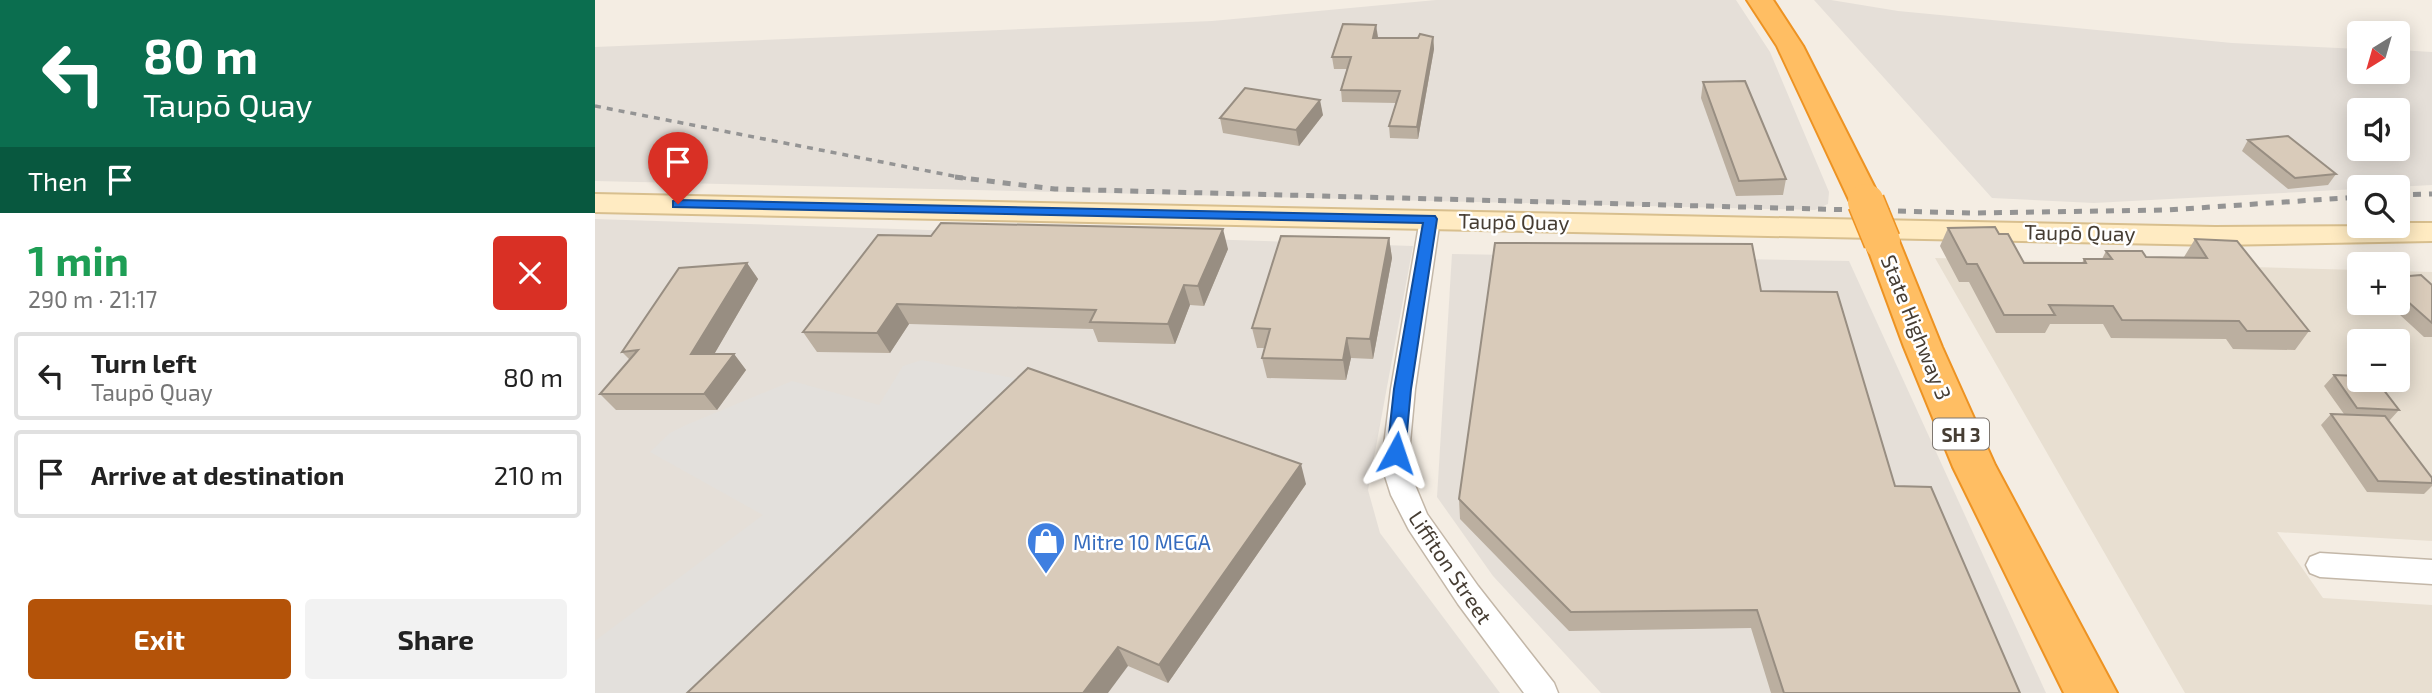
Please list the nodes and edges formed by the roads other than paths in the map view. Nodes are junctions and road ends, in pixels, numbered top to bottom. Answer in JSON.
{"nodes":[{"id":1,"x":1761,"y":1,"type":"edge"},
{"id":2,"x":595,"y":203,"type":"edge"},
{"id":3,"x":1430,"y":219,"type":"junction"},
{"id":4,"x":2432,"y":232,"type":"edge"},
{"id":5,"x":2320,"y":565,"type":"dead end"},
{"id":6,"x":2432,"y":572,"type":"edge"},
{"id":7,"x":1543,"y":693,"type":"edge"},
{"id":8,"x":2091,"y":693,"type":"edge"}],
"edges":[{"from":1,"to":8,"type":"highway","name":"State Highway 3","number":"SH 3","bridge":true},
{"from":2,"to":3,"type":"street","name":"Taupō Quay"},
{"from":3,"to":4,"type":"street","name":"Taupō Quay"},
{"from":3,"to":7,"type":"street","name":"Liffiton Street"},
{"from":5,"to":6,"type":"street"}]}
